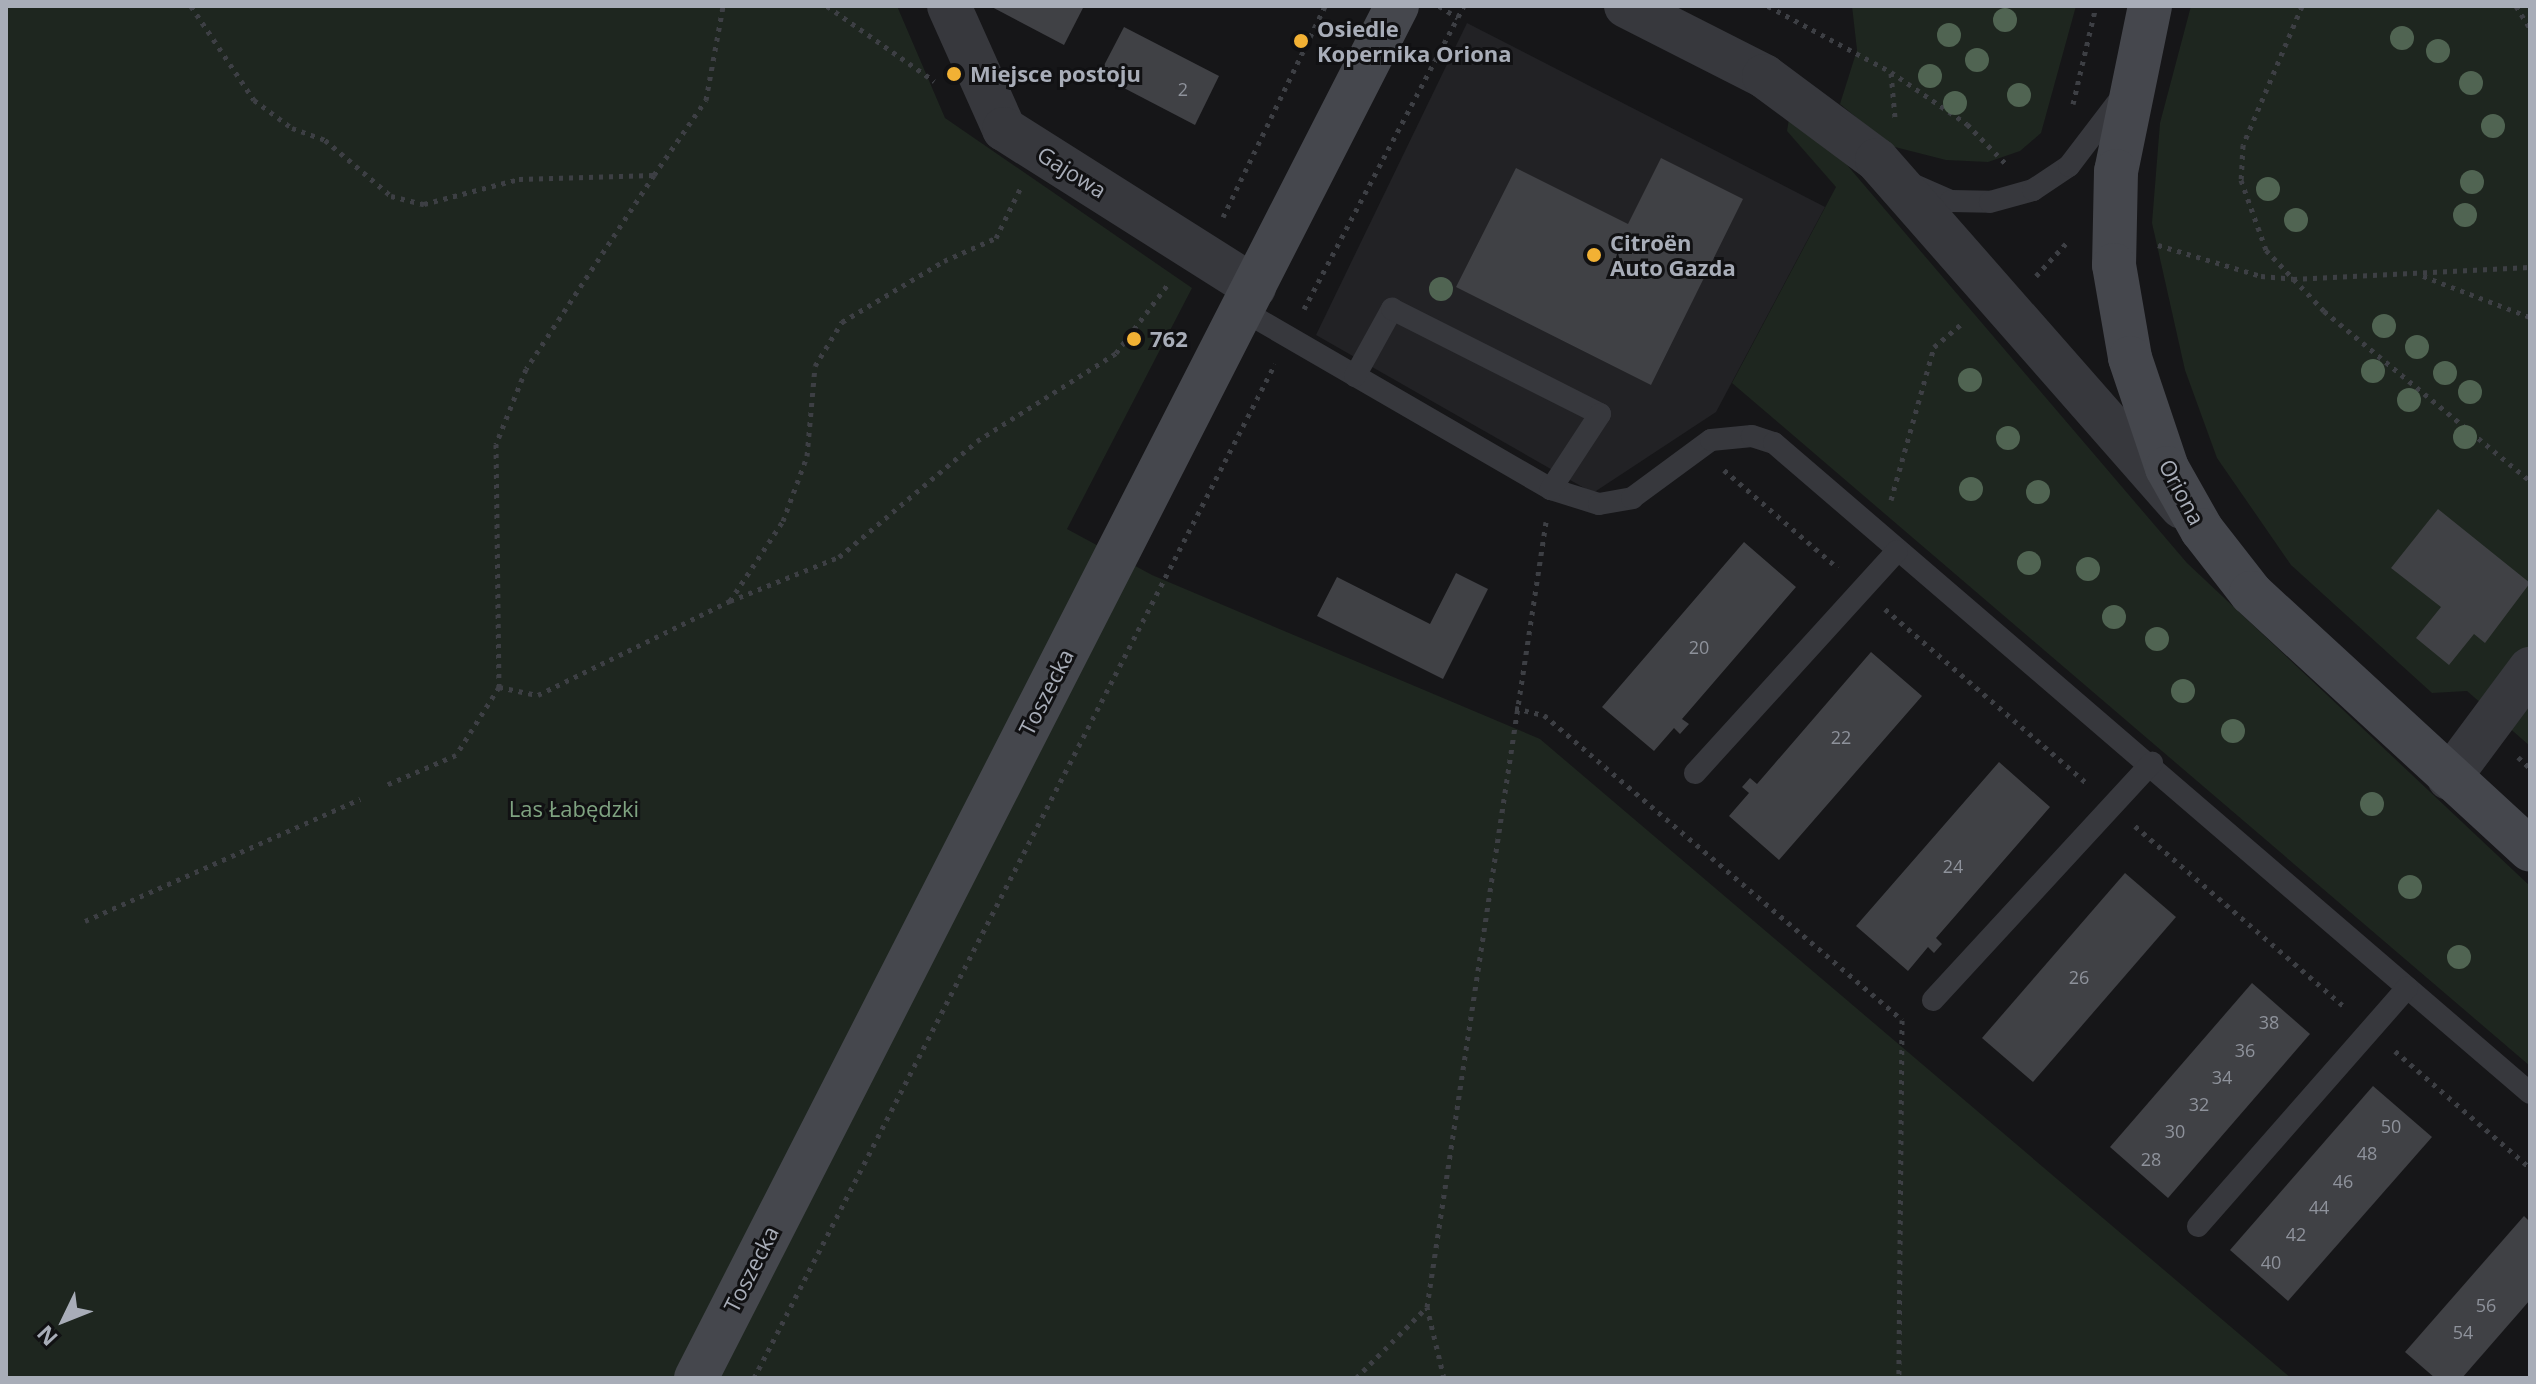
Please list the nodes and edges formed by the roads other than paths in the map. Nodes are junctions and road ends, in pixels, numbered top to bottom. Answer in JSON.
{"nodes":[{"id":1,"x":949,"y":6,"type":"edge"},
{"id":2,"x":1397,"y":6,"type":"edge"},
{"id":3,"x":1626,"y":6,"type":"edge"},
{"id":4,"x":2150,"y":6,"type":"edge"},
{"id":5,"x":2132,"y":77,"type":"junction"},
{"id":6,"x":1887,"y":143,"type":"junction"},
{"id":7,"x":1248,"y":298,"type":"junction"},
{"id":8,"x":1355,"y":376,"type":"junction"},
{"id":9,"x":1551,"y":489,"type":"junction"},
{"id":10,"x":2202,"y":530,"type":"junction"},
{"id":11,"x":1889,"y":543,"type":"junction"},
{"id":12,"x":2530,"y":669,"type":"edge"},
{"id":13,"x":2152,"y":763,"type":"junction"},
{"id":14,"x":1695,"y":773,"type":"dead end"},
{"id":15,"x":2449,"y":778,"type":"junction"},
{"id":16,"x":2530,"y":850,"type":"edge"},
{"id":17,"x":2407,"y":988,"type":"junction"},
{"id":18,"x":1933,"y":1000,"type":"dead end"},
{"id":19,"x":2530,"y":1093,"type":"edge"},
{"id":20,"x":2198,"y":1226,"type":"dead end"},
{"id":21,"x":696,"y":1378,"type":"edge"}],
"edges":[{"from":1,"to":7,"type":"street","name":"Gajowa"},
{"from":2,"to":7,"type":"main road","name":"Toszecka"},
{"from":3,"to":6,"type":"street"},
{"from":4,"to":5,"type":"main road","name":"Oriona"},
{"from":5,"to":6,"type":"lane"},
{"from":5,"to":10,"type":"main road","name":"Oriona"},
{"from":6,"to":10,"type":"street"},
{"from":7,"to":8,"type":"lane"},
{"from":7,"to":21,"type":"main road","name":"Toszecka"},
{"from":8,"to":9,"type":"lane"},
{"from":8,"to":9,"type":"lane"},
{"from":9,"to":11,"type":"lane"},
{"from":10,"to":15,"type":"main road","name":"Oriona"},
{"from":11,"to":13,"type":"lane"},
{"from":11,"to":14,"type":"lane"},
{"from":12,"to":15,"type":"street"},
{"from":13,"to":17,"type":"lane"},
{"from":13,"to":18,"type":"lane"},
{"from":15,"to":16,"type":"main road","name":"Oriona"},
{"from":17,"to":19,"type":"lane"},
{"from":17,"to":20,"type":"lane"}]}
